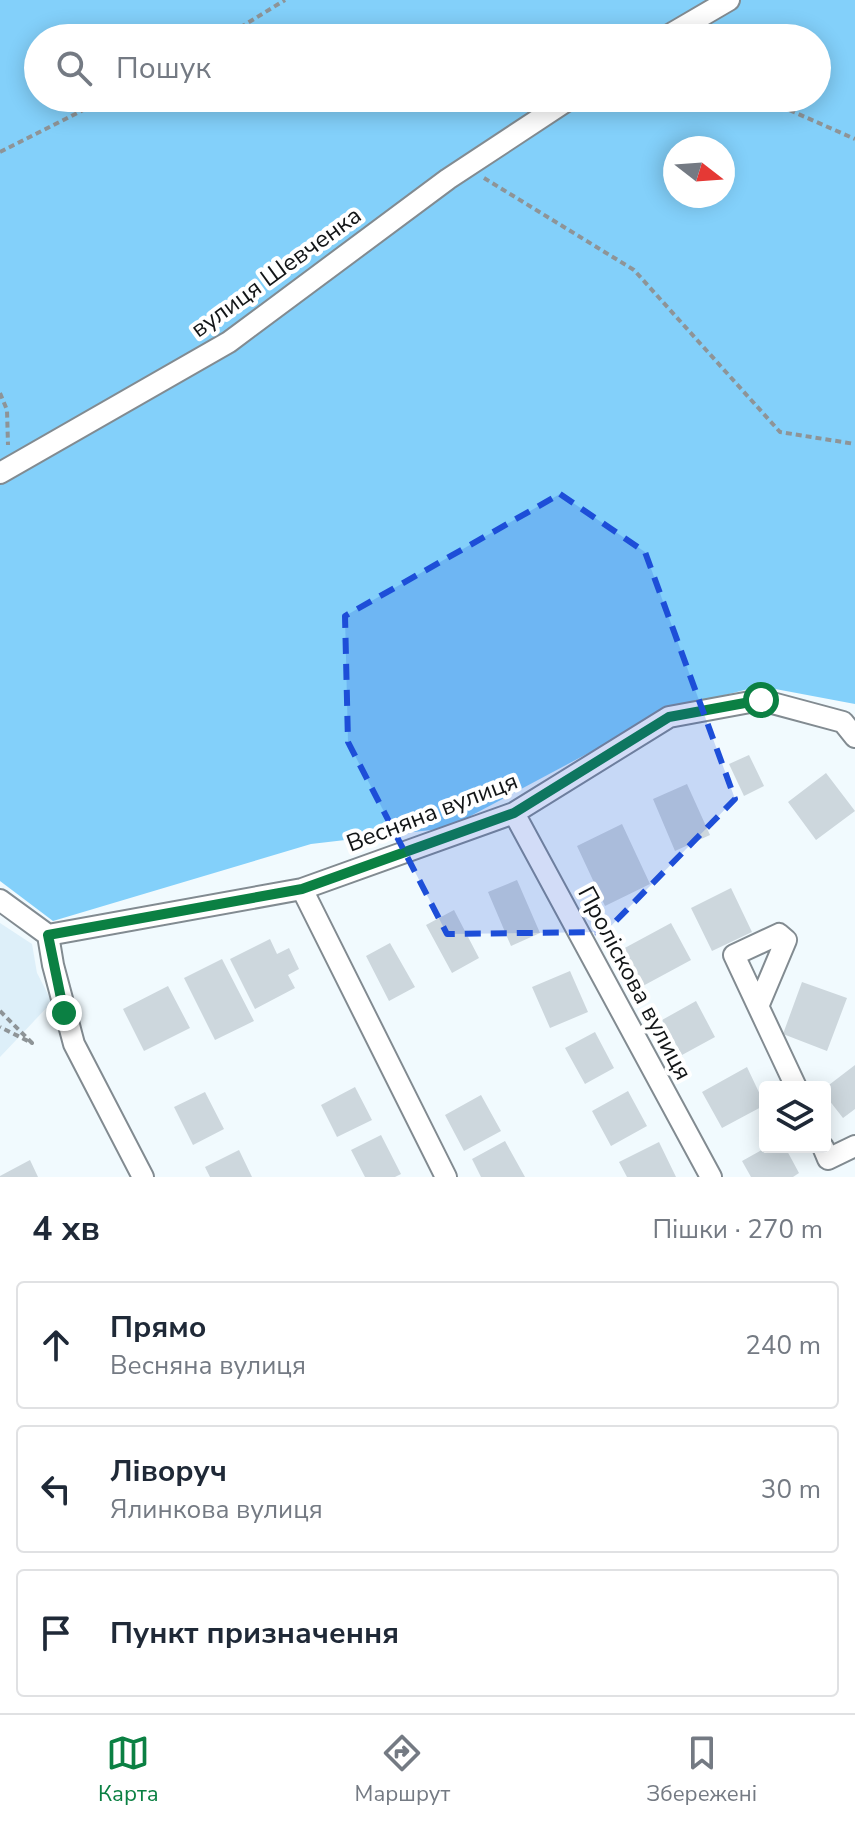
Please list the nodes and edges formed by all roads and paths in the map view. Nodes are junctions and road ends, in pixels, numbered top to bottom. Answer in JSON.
{"nodes":[{"id":1,"x":285,"y":0,"type":"edge"},
{"id":2,"x":729,"y":0,"type":"edge"},
{"id":3,"x":246,"y":24,"type":"edge"},
{"id":4,"x":688,"y":24,"type":"edge"},
{"id":5,"x":79,"y":112,"type":"edge"},
{"id":6,"x":550,"y":112,"type":"edge"},
{"id":7,"x":794,"y":112,"type":"edge"},
{"id":8,"x":855,"y":139,"type":"edge"},
{"id":9,"x":0,"y":152,"type":"edge"},
{"id":10,"x":466,"y":167,"type":"junction"},
{"id":11,"x":0,"y":393,"type":"edge"},
{"id":12,"x":855,"y":444,"type":"edge"},
{"id":13,"x":4,"y":470,"type":"edge"},
{"id":14,"x":855,"y":737,"type":"edge"},
{"id":15,"x":514,"y":813,"type":"junction"},
{"id":16,"x":302,"y":889,"type":"junction"},
{"id":17,"x":0,"y":900,"type":"edge"},
{"id":18,"x":48,"y":935,"type":"junction"},
{"id":19,"x":759,"y":1004,"type":"dead end"},
{"id":20,"x":0,"y":1011,"type":"edge"},
{"id":21,"x":0,"y":1027,"type":"edge"},
{"id":22,"x":793,"y":1081,"type":"edge"},
{"id":23,"x":855,"y":1146,"type":"edge"},
{"id":24,"x":826,"y":1153,"type":"edge"},
{"id":25,"x":143,"y":1177,"type":"edge"},
{"id":26,"x":446,"y":1177,"type":"edge"},
{"id":27,"x":711,"y":1177,"type":"edge"}],
"edges":[{"from":1,"to":3,"type":"path"},
{"from":2,"to":4,"type":"street"},
{"from":5,"to":9,"type":"path"},
{"from":6,"to":10,"type":"street","name":"вулиця Шевченка"},
{"from":7,"to":8,"type":"path"},
{"from":10,"to":12,"type":"path"},
{"from":10,"to":13,"type":"street","name":"вулиця Шевченка"},
{"from":11,"to":13,"type":"path"},
{"from":14,"to":15,"type":"street","name":"Весняна вулиця"},
{"from":15,"to":16,"type":"street","name":"Весняна вулиця"},
{"from":15,"to":27,"type":"street","name":"Проліскова вулиця"},
{"from":16,"to":18,"type":"street","name":"Весняна вулиця"},
{"from":16,"to":26,"type":"street"},
{"from":17,"to":18,"type":"street"},
{"from":18,"to":25,"type":"street"},
{"from":19,"to":22,"type":"street"},
{"from":20,"to":21,"type":"path"},
{"from":23,"to":24,"type":"street"}]}
